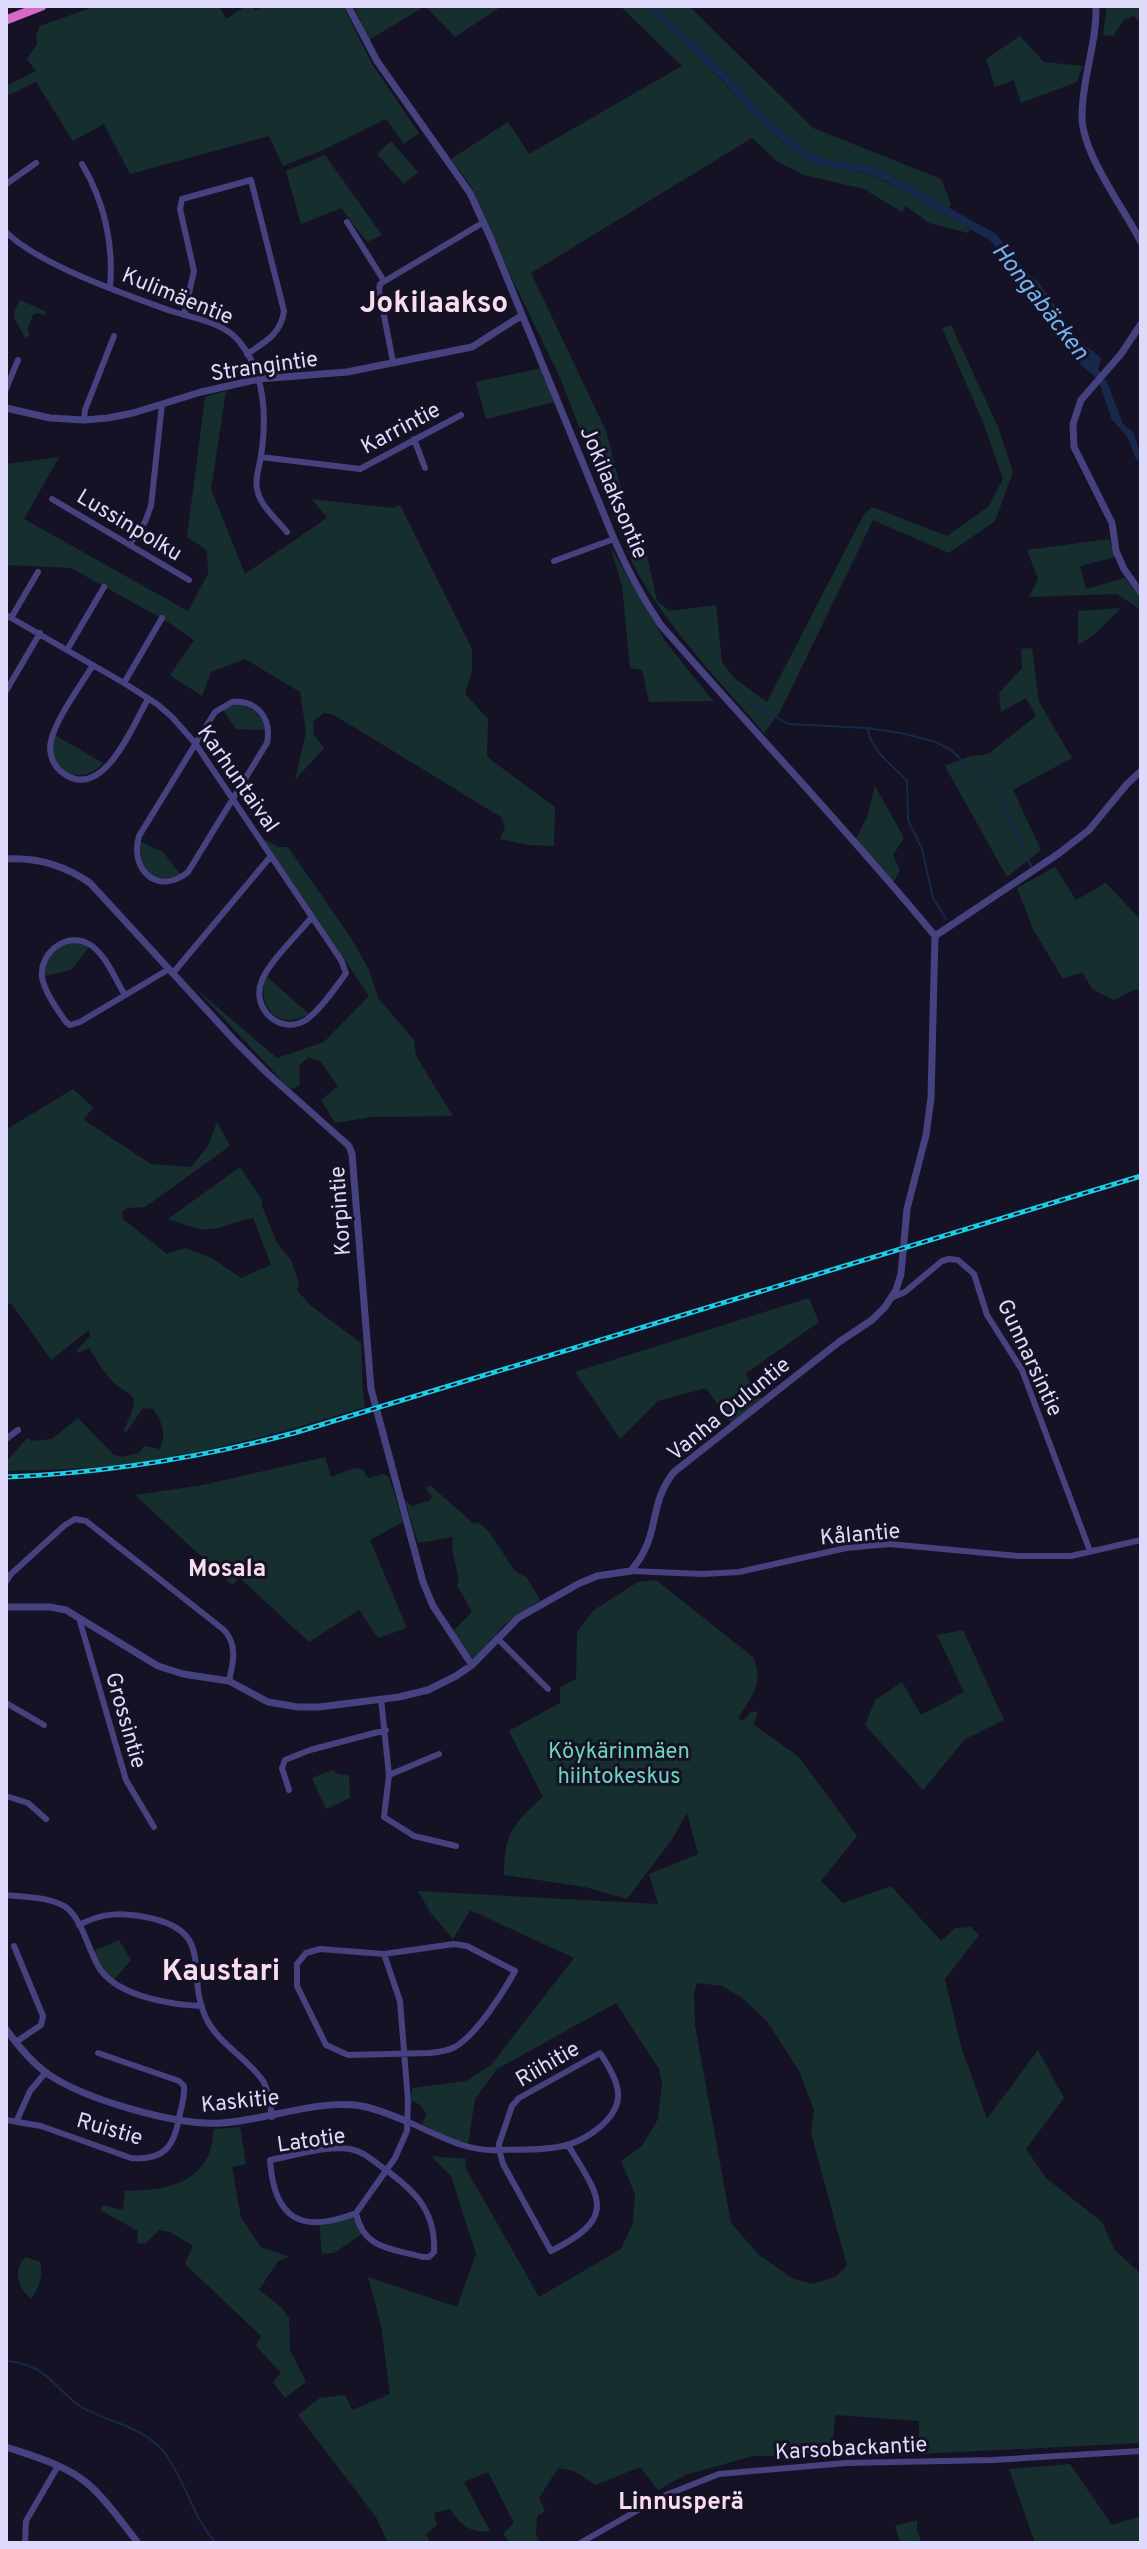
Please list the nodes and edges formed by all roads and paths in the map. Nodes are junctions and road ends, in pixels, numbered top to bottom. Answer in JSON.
{"nodes":[{"id":1,"x":42,"y":6,"type":"edge"},
{"id":2,"x":348,"y":6,"type":"edge"},
{"id":3,"x":1096,"y":6,"type":"edge"},
{"id":4,"x":6,"y":20,"type":"edge"},
{"id":5,"x":36,"y":163,"type":"dead end"},
{"id":6,"x":82,"y":164,"type":"dead end"},
{"id":7,"x":6,"y":184,"type":"edge"},
{"id":8,"x":347,"y":222,"type":"dead end"},
{"id":9,"x":484,"y":222,"type":"junction"},
{"id":10,"x":6,"y":232,"type":"edge"},
{"id":11,"x":1141,"y":242,"type":"edge"},
{"id":12,"x":384,"y":281,"type":"junction"},
{"id":13,"x":110,"y":287,"type":"junction"},
{"id":14,"x":184,"y":315,"type":"junction"},
{"id":15,"x":521,"y":316,"type":"junction"},
{"id":16,"x":1141,"y":324,"type":"edge"},
{"id":17,"x":114,"y":336,"type":"dead end"},
{"id":18,"x":247,"y":354,"type":"junction"},
{"id":19,"x":18,"y":360,"type":"dead end"},
{"id":20,"x":393,"y":362,"type":"junction"},
{"id":21,"x":259,"y":379,"type":"junction"},
{"id":22,"x":6,"y":389,"type":"edge"},
{"id":23,"x":162,"y":404,"type":"junction"},
{"id":24,"x":6,"y":408,"type":"edge"},
{"id":25,"x":461,"y":415,"type":"dead end"},
{"id":26,"x":84,"y":420,"type":"junction"},
{"id":27,"x":414,"y":439,"type":"junction"},
{"id":28,"x":261,"y":457,"type":"junction"},
{"id":29,"x":425,"y":468,"type":"dead end"},
{"id":30,"x":52,"y":499,"type":"dead end"},
{"id":31,"x":287,"y":532,"type":"dead end"},
{"id":32,"x":614,"y":539,"type":"junction"},
{"id":33,"x":129,"y":545,"type":"junction"},
{"id":34,"x":554,"y":561,"type":"dead end"},
{"id":35,"x":38,"y":572,"type":"dead end"},
{"id":36,"x":189,"y":580,"type":"dead end"},
{"id":37,"x":104,"y":587,"type":"dead end"},
{"id":38,"x":1141,"y":593,"type":"edge"},
{"id":39,"x":8,"y":617,"type":"edge"},
{"id":40,"x":162,"y":618,"type":"dead end"},
{"id":41,"x":40,"y":633,"type":"junction"},
{"id":42,"x":67,"y":650,"type":"junction"},
{"id":43,"x":93,"y":665,"type":"junction"},
{"id":44,"x":124,"y":683,"type":"junction"},
{"id":45,"x":6,"y":691,"type":"edge"},
{"id":46,"x":148,"y":699,"type":"junction"},
{"id":47,"x":195,"y":743,"type":"junction"},
{"id":48,"x":1141,"y":771,"type":"edge"},
{"id":49,"x":232,"y":800,"type":"junction"},
{"id":50,"x":271,"y":856,"type":"junction"},
{"id":51,"x":6,"y":859,"type":"edge"},
{"id":52,"x":312,"y":917,"type":"junction"},
{"id":53,"x":935,"y":936,"type":"junction"},
{"id":54,"x":171,"y":971,"type":"junction"},
{"id":55,"x":125,"y":995,"type":"junction"},
{"id":56,"x":891,"y":1298,"type":"junction"},
{"id":57,"x":18,"y":1430,"type":"dead end"},
{"id":58,"x":6,"y":1439,"type":"edge"},
{"id":59,"x":1141,"y":1540,"type":"edge"},
{"id":60,"x":1090,"y":1551,"type":"junction"},
{"id":61,"x":631,"y":1571,"type":"junction"},
{"id":62,"x":6,"y":1582,"type":"edge"},
{"id":63,"x":6,"y":1607,"type":"edge"},
{"id":64,"x":78,"y":1616,"type":"junction"},
{"id":65,"x":497,"y":1638,"type":"junction"},
{"id":66,"x":472,"y":1665,"type":"junction"},
{"id":67,"x":229,"y":1681,"type":"junction"},
{"id":68,"x":548,"y":1689,"type":"dead end"},
{"id":69,"x":381,"y":1699,"type":"junction"},
{"id":70,"x":6,"y":1703,"type":"edge"},
{"id":71,"x":44,"y":1725,"type":"dead end"},
{"id":72,"x":386,"y":1730,"type":"junction"},
{"id":73,"x":439,"y":1754,"type":"dead end"},
{"id":74,"x":389,"y":1775,"type":"junction"},
{"id":75,"x":289,"y":1790,"type":"dead end"},
{"id":76,"x":6,"y":1796,"type":"edge"},
{"id":77,"x":46,"y":1819,"type":"dead end"},
{"id":78,"x":154,"y":1827,"type":"dead end"},
{"id":79,"x":456,"y":1846,"type":"dead end"},
{"id":80,"x":6,"y":1895,"type":"edge"},
{"id":81,"x":79,"y":1925,"type":"junction"},
{"id":82,"x":14,"y":1946,"type":"dead end"},
{"id":83,"x":384,"y":1954,"type":"junction"},
{"id":84,"x":202,"y":2006,"type":"junction"},
{"id":85,"x":6,"y":2029,"type":"edge"},
{"id":86,"x":16,"y":2042,"type":"junction"},
{"id":87,"x":98,"y":2053,"type":"dead end"},
{"id":88,"x":405,"y":2054,"type":"junction"},
{"id":89,"x":46,"y":2072,"type":"junction"},
{"id":90,"x":272,"y":2117,"type":"junction"},
{"id":91,"x":179,"y":2119,"type":"junction"},
{"id":92,"x":6,"y":2120,"type":"edge"},
{"id":93,"x":17,"y":2120,"type":"junction"},
{"id":94,"x":408,"y":2122,"type":"junction"},
{"id":95,"x":568,"y":2145,"type":"junction"},
{"id":96,"x":499,"y":2150,"type":"junction"},
{"id":97,"x":387,"y":2170,"type":"junction"},
{"id":98,"x":356,"y":2213,"type":"junction"},
{"id":99,"x":6,"y":2447,"type":"edge"},
{"id":100,"x":1141,"y":2451,"type":"edge"},
{"id":101,"x":58,"y":2466,"type":"junction"},
{"id":102,"x":25,"y":2543,"type":"edge"},
{"id":103,"x":138,"y":2543,"type":"edge"},
{"id":104,"x":580,"y":2543,"type":"edge"}],
"edges":[{"from":1,"to":4,"type":"highway"},
{"from":2,"to":9,"type":"street","name":"Jokilaaksontie"},
{"from":3,"to":11,"type":"street"},
{"from":5,"to":7,"type":"street"},
{"from":6,"to":13,"type":"street"},
{"from":8,"to":12,"type":"street"},
{"from":9,"to":12,"type":"street"},
{"from":9,"to":15,"type":"street","name":"Jokilaaksontie"},
{"from":10,"to":13,"type":"street","name":"Kulimäentie"},
{"from":12,"to":20,"type":"street"},
{"from":13,"to":14,"type":"street","name":"Kulimäentie"},
{"from":14,"to":18,"type":"street","name":"Kulimäentie"},
{"from":14,"to":18,"type":"street"},
{"from":15,"to":20,"type":"street","name":"Strangintie"},
{"from":15,"to":32,"type":"street","name":"Jokilaaksontie"},
{"from":16,"to":38,"type":"street"},
{"from":17,"to":26,"type":"street"},
{"from":18,"to":21,"type":"street","name":"Kulimäentie"},
{"from":19,"to":22,"type":"street"},
{"from":20,"to":21,"type":"street","name":"Strangintie"},
{"from":21,"to":23,"type":"street","name":"Strangintie"},
{"from":21,"to":28,"type":"street","name":"Kulimäentie"},
{"from":23,"to":26,"type":"street","name":"Strangintie"},
{"from":23,"to":33,"type":"street"},
{"from":24,"to":26,"type":"street","name":"Strangintie"},
{"from":25,"to":27,"type":"street","name":"Karrintie"},
{"from":27,"to":28,"type":"street","name":"Karrintie"},
{"from":27,"to":29,"type":"street"},
{"from":28,"to":31,"type":"street","name":"Kulimäentie"},
{"from":30,"to":33,"type":"street","name":"Lussinpolku"},
{"from":32,"to":34,"type":"street"},
{"from":32,"to":53,"type":"street","name":"Jokilaaksontie"},
{"from":33,"to":36,"type":"street","name":"Lussinpolku"},
{"from":35,"to":39,"type":"street"},
{"from":37,"to":42,"type":"street"},
{"from":39,"to":41,"type":"street","name":"Karhuntaival"},
{"from":40,"to":44,"type":"street"},
{"from":41,"to":42,"type":"street","name":"Karhuntaival"},
{"from":41,"to":45,"type":"street"},
{"from":42,"to":43,"type":"street","name":"Karhuntaival"},
{"from":43,"to":44,"type":"street","name":"Karhuntaival"},
{"from":43,"to":46,"type":"street"},
{"from":44,"to":46,"type":"street","name":"Karhuntaival"},
{"from":46,"to":47,"type":"street","name":"Karhuntaival"},
{"from":47,"to":49,"type":"street","name":"Karhuntaival"},
{"from":47,"to":49,"type":"street"},
{"from":47,"to":49,"type":"street"},
{"from":48,"to":53,"type":"street"},
{"from":49,"to":50,"type":"street","name":"Karhuntaival"},
{"from":50,"to":52,"type":"street"},
{"from":50,"to":54,"type":"street","name":"Karhuntaival"},
{"from":51,"to":54,"type":"street","name":"Korpintie"},
{"from":52,"to":52,"type":"street"},
{"from":53,"to":56,"type":"street","name":"Vanha Ouluntie"},
{"from":54,"to":55,"type":"street","name":"Karhuntaival"},
{"from":54,"to":66,"type":"street","name":"Korpintie"},
{"from":55,"to":55,"type":"street"},
{"from":56,"to":60,"type":"street","name":"Gunnarsintie"},
{"from":56,"to":61,"type":"street","name":"Vanha Ouluntie"},
{"from":57,"to":58,"type":"street"},
{"from":59,"to":60,"type":"street","name":"Kålantie"},
{"from":60,"to":61,"type":"street","name":"Kålantie"},
{"from":61,"to":65,"type":"street"},
{"from":62,"to":67,"type":"street"},
{"from":63,"to":64,"type":"street"},
{"from":64,"to":67,"type":"street"},
{"from":64,"to":78,"type":"street","name":"Grossintie"},
{"from":65,"to":66,"type":"street"},
{"from":65,"to":68,"type":"street"},
{"from":66,"to":69,"type":"street"},
{"from":67,"to":69,"type":"street"},
{"from":69,"to":72,"type":"street"},
{"from":70,"to":71,"type":"street"},
{"from":72,"to":74,"type":"street"},
{"from":72,"to":75,"type":"street"},
{"from":73,"to":74,"type":"street"},
{"from":74,"to":79,"type":"street"},
{"from":76,"to":77,"type":"street"},
{"from":80,"to":81,"type":"street"},
{"from":81,"to":84,"type":"street"},
{"from":81,"to":84,"type":"street"},
{"from":82,"to":86,"type":"street"},
{"from":83,"to":88,"type":"street"},
{"from":83,"to":88,"type":"street"},
{"from":83,"to":88,"type":"street"},
{"from":84,"to":90,"type":"street"},
{"from":85,"to":86,"type":"street","name":"Kaskitie"},
{"from":86,"to":89,"type":"street","name":"Kaskitie"},
{"from":87,"to":91,"type":"street"},
{"from":88,"to":94,"type":"street"},
{"from":89,"to":91,"type":"street","name":"Kaskitie"},
{"from":89,"to":93,"type":"street"},
{"from":90,"to":91,"type":"street","name":"Kaskitie"},
{"from":90,"to":94,"type":"street","name":"Kaskitie"},
{"from":91,"to":93,"type":"street","name":"Ruistie"},
{"from":92,"to":93,"type":"street","name":"Ruistie"},
{"from":94,"to":96,"type":"street","name":"Riihitie"},
{"from":94,"to":97,"type":"street"},
{"from":95,"to":96,"type":"street","name":"Riihitie"},
{"from":95,"to":96,"type":"street"},
{"from":95,"to":96,"type":"street","name":"Riihitie"},
{"from":97,"to":98,"type":"street"},
{"from":97,"to":98,"type":"street"},
{"from":97,"to":98,"type":"street","name":"Latotie"},
{"from":99,"to":101,"type":"street"},
{"from":100,"to":104,"type":"street","name":"Karsobackantie"},
{"from":101,"to":102,"type":"street"},
{"from":101,"to":103,"type":"street"}]}
